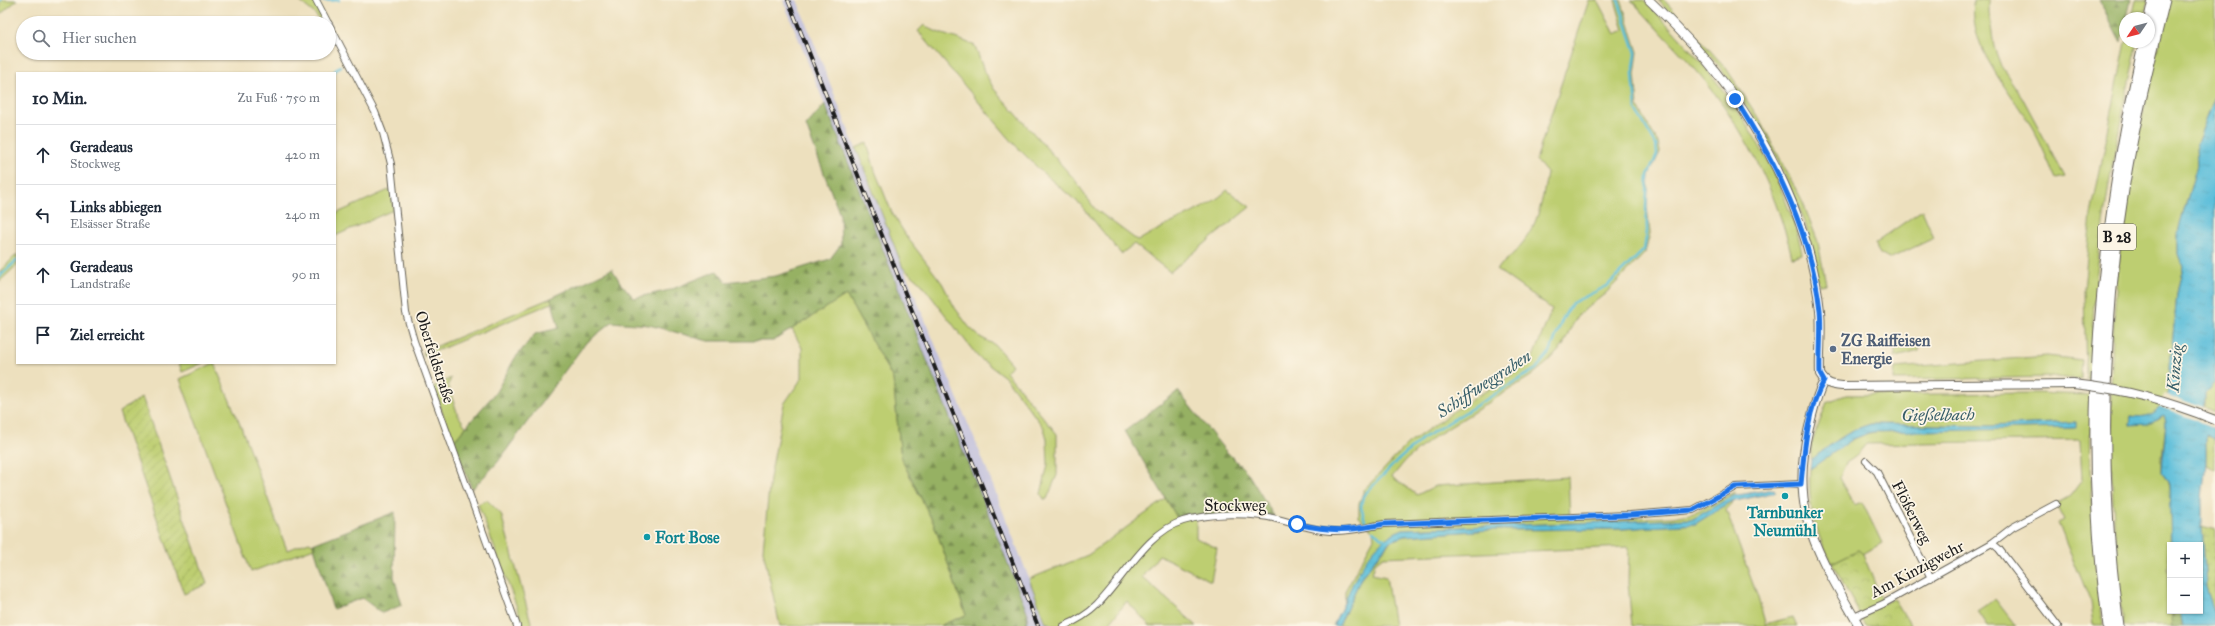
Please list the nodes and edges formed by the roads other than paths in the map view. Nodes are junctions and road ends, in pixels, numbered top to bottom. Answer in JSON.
{"nodes":[{"id":1,"x":1649,"y":0,"type":"edge"},
{"id":2,"x":2154,"y":0,"type":"edge"},
{"id":3,"x":2164,"y":0,"type":"edge"},
{"id":4,"x":318,"y":3,"type":"edge"},
{"id":5,"x":2152,"y":12,"type":"edge"},
{"id":6,"x":325,"y":16,"type":"edge"},
{"id":7,"x":336,"y":37,"type":"edge"},
{"id":8,"x":2144,"y":48,"type":"edge"},
{"id":9,"x":1824,"y":381,"type":"junction"},
{"id":10,"x":2215,"y":420,"type":"edge"},
{"id":11,"x":1866,"y":461,"type":"dead end"},
{"id":12,"x":1801,"y":484,"type":"junction"},
{"id":13,"x":2056,"y":504,"type":"dead end"},
{"id":14,"x":1992,"y":543,"type":"junction"},
{"id":15,"x":1931,"y":578,"type":"junction"},
{"id":16,"x":1854,"y":617,"type":"junction"},
{"id":17,"x":517,"y":626,"type":"edge"},
{"id":18,"x":1064,"y":626,"type":"edge"},
{"id":19,"x":1859,"y":626,"type":"edge"},
{"id":20,"x":2058,"y":626,"type":"edge"},
{"id":21,"x":2109,"y":626,"type":"edge"},
{"id":22,"x":2118,"y":626,"type":"edge"}],
"edges":[{"from":1,"to":9,"type":"street"},
{"from":2,"to":5,"type":"highway"},
{"from":3,"to":22,"type":"highway","number":"B 28"},
{"from":4,"to":6,"type":"street","name":"Oberfeldstraße"},
{"from":7,"to":17,"type":"street","name":"Oberfeldstraße"},
{"from":8,"to":21,"type":"highway","number":"B 28"},
{"from":9,"to":10,"type":"street","bridge":true},
{"from":9,"to":12,"type":"street"},
{"from":11,"to":15,"type":"street","name":"Flößerweg"},
{"from":12,"to":16,"type":"street"},
{"from":12,"to":18,"type":"street","name":"Stockweg"},
{"from":13,"to":14,"type":"street","name":"Am Kinzigwehr"},
{"from":14,"to":15,"type":"street","name":"Am Kinzigwehr"},
{"from":14,"to":20,"type":"street"},
{"from":15,"to":16,"type":"street","name":"Am Kinzigwehr"},
{"from":16,"to":19,"type":"street"}]}
